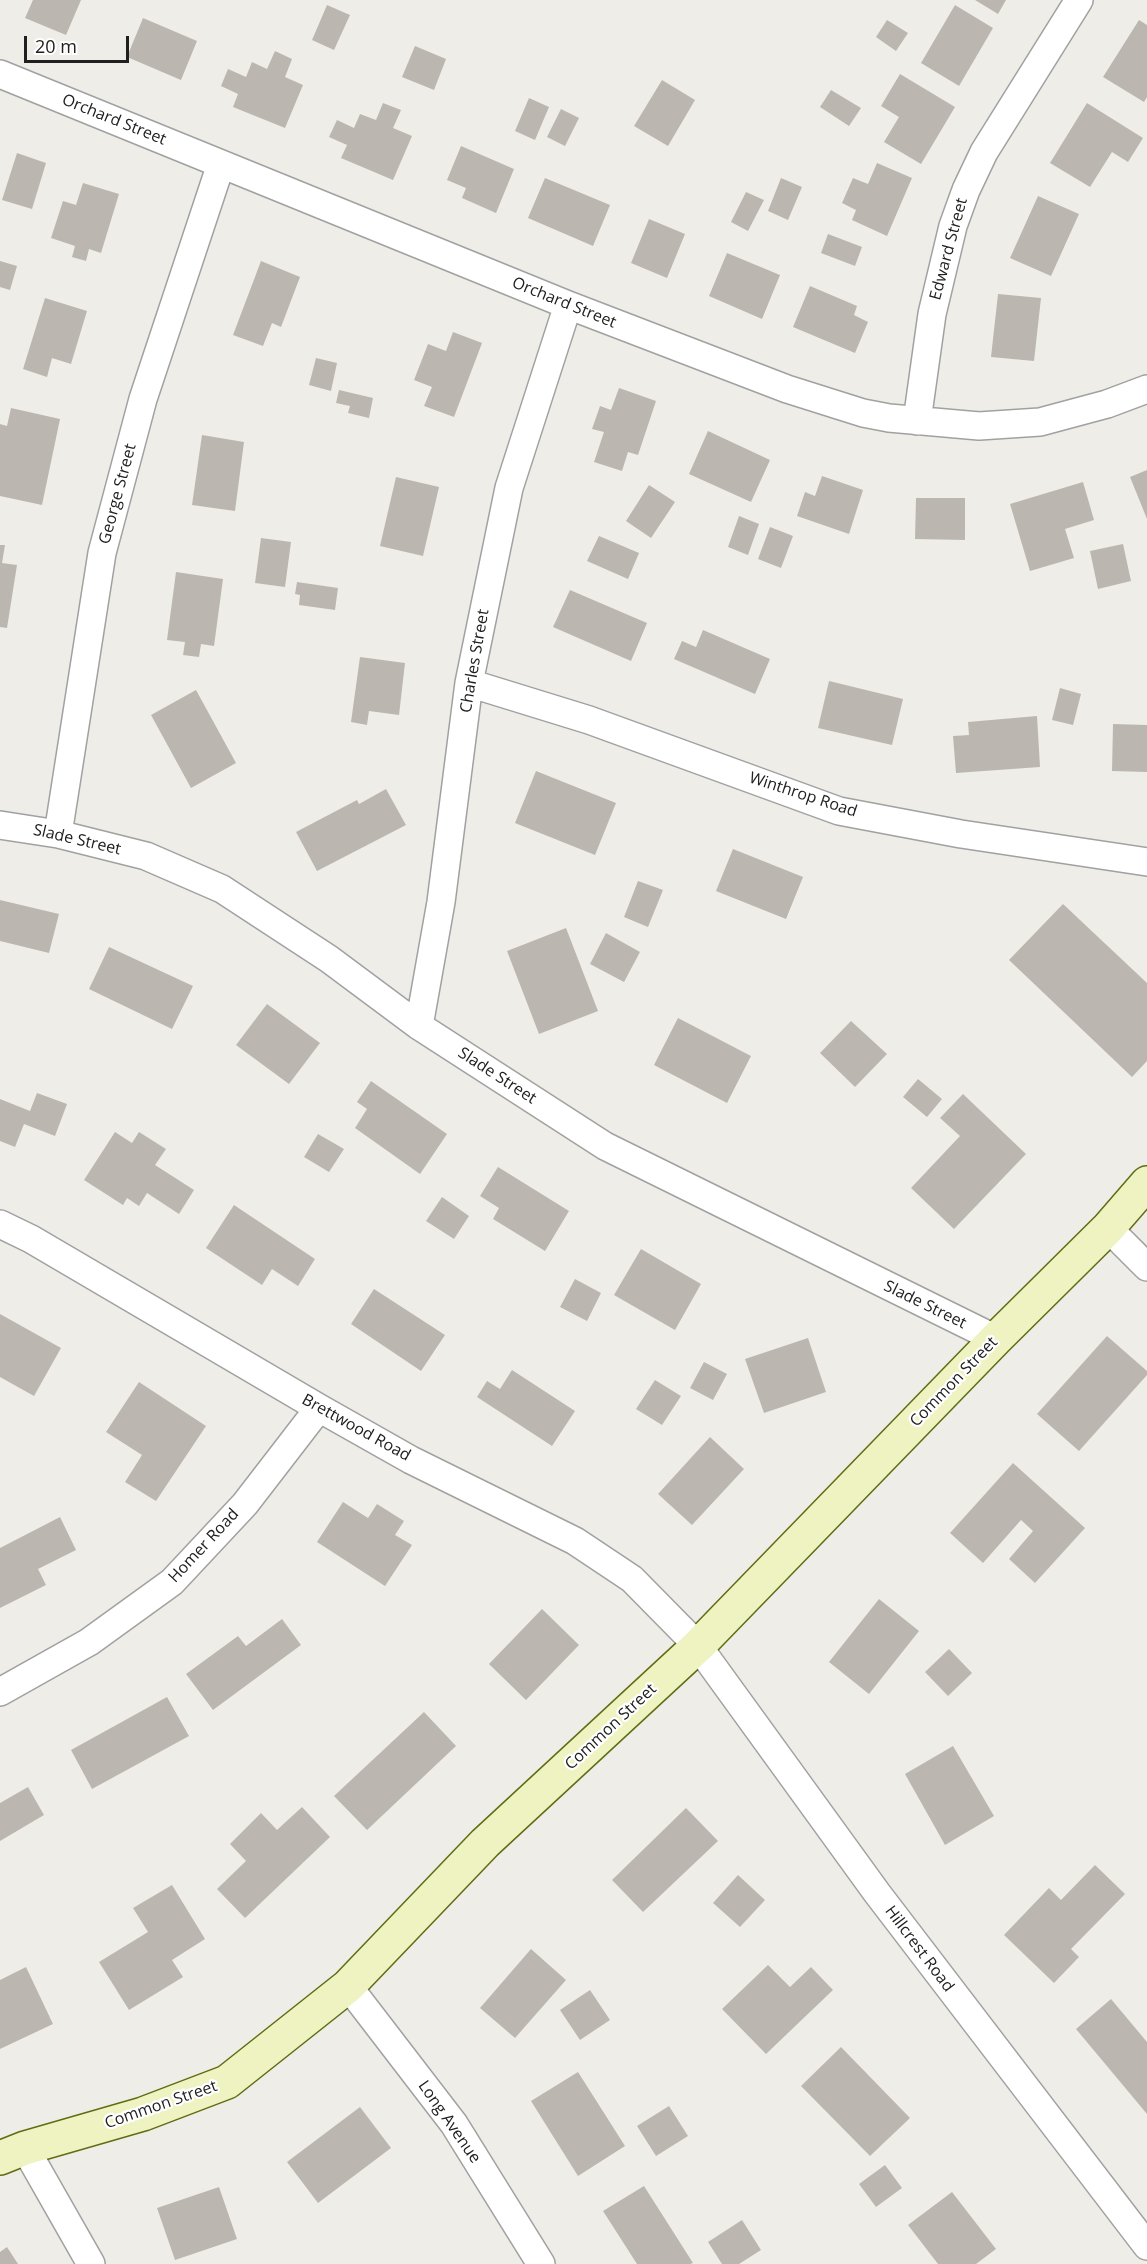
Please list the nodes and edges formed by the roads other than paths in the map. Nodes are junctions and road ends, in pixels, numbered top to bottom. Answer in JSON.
{"nodes":[{"id":1,"x":1079,"y":0,"type":"edge"},
{"id":2,"x":0,"y":74,"type":"edge"},
{"id":3,"x":221,"y":164,"type":"junction"},
{"id":4,"x":568,"y":305,"type":"junction"},
{"id":5,"x":1147,"y":389,"type":"edge"},
{"id":6,"x":917,"y":421,"type":"junction"},
{"id":7,"x":469,"y":683,"type":"junction"},
{"id":8,"x":0,"y":825,"type":"edge"},
{"id":9,"x":58,"y":834,"type":"junction"},
{"id":10,"x":1147,"y":862,"type":"edge"},
{"id":11,"x":419,"y":1026,"type":"junction"},
{"id":12,"x":1147,"y":1183,"type":"edge"},
{"id":13,"x":0,"y":1224,"type":"edge"},
{"id":14,"x":1108,"y":1228,"type":"junction"},
{"id":15,"x":1147,"y":1267,"type":"edge"},
{"id":16,"x":996,"y":1340,"type":"junction"},
{"id":17,"x":319,"y":1408,"type":"junction"},
{"id":18,"x":699,"y":1647,"type":"junction"},
{"id":19,"x":0,"y":1692,"type":"edge"},
{"id":20,"x":348,"y":1986,"type":"junction"},
{"id":21,"x":13,"y":2153,"type":"edge"},
{"id":22,"x":1147,"y":2246,"type":"edge"},
{"id":23,"x":91,"y":2264,"type":"edge"},
{"id":24,"x":541,"y":2264,"type":"edge"}],
"edges":[{"from":1,"to":6,"type":"street","name":"Edward Street"},
{"from":2,"to":3,"type":"street","name":"Orchard Street"},
{"from":3,"to":4,"type":"street","name":"Orchard Street"},
{"from":3,"to":9,"type":"street","name":"George Street"},
{"from":4,"to":6,"type":"street","name":"Orchard Street"},
{"from":4,"to":7,"type":"street","name":"Charles Street"},
{"from":5,"to":6,"type":"street","name":"Orchard Street"},
{"from":7,"to":10,"type":"street","name":"Winthrop Road"},
{"from":7,"to":11,"type":"street","name":"Charles Street"},
{"from":8,"to":9,"type":"street","name":"Slade Street"},
{"from":9,"to":11,"type":"street","name":"Slade Street"},
{"from":11,"to":16,"type":"street","name":"Slade Street"},
{"from":12,"to":14,"type":"main road","name":"Common Street"},
{"from":13,"to":17,"type":"street","name":"Brettwood Road"},
{"from":14,"to":15,"type":"street"},
{"from":14,"to":16,"type":"main road","name":"Common Street"},
{"from":16,"to":18,"type":"main road","name":"Common Street"},
{"from":17,"to":18,"type":"street","name":"Brettwood Road"},
{"from":17,"to":19,"type":"street","name":"Homer Road"},
{"from":18,"to":20,"type":"main road","name":"Common Street"},
{"from":18,"to":22,"type":"street","name":"Hillcrest Road"},
{"from":20,"to":21,"type":"main road","name":"Common Street"},
{"from":20,"to":24,"type":"street","name":"Long Avenue"},
{"from":21,"to":23,"type":"street"}]}
